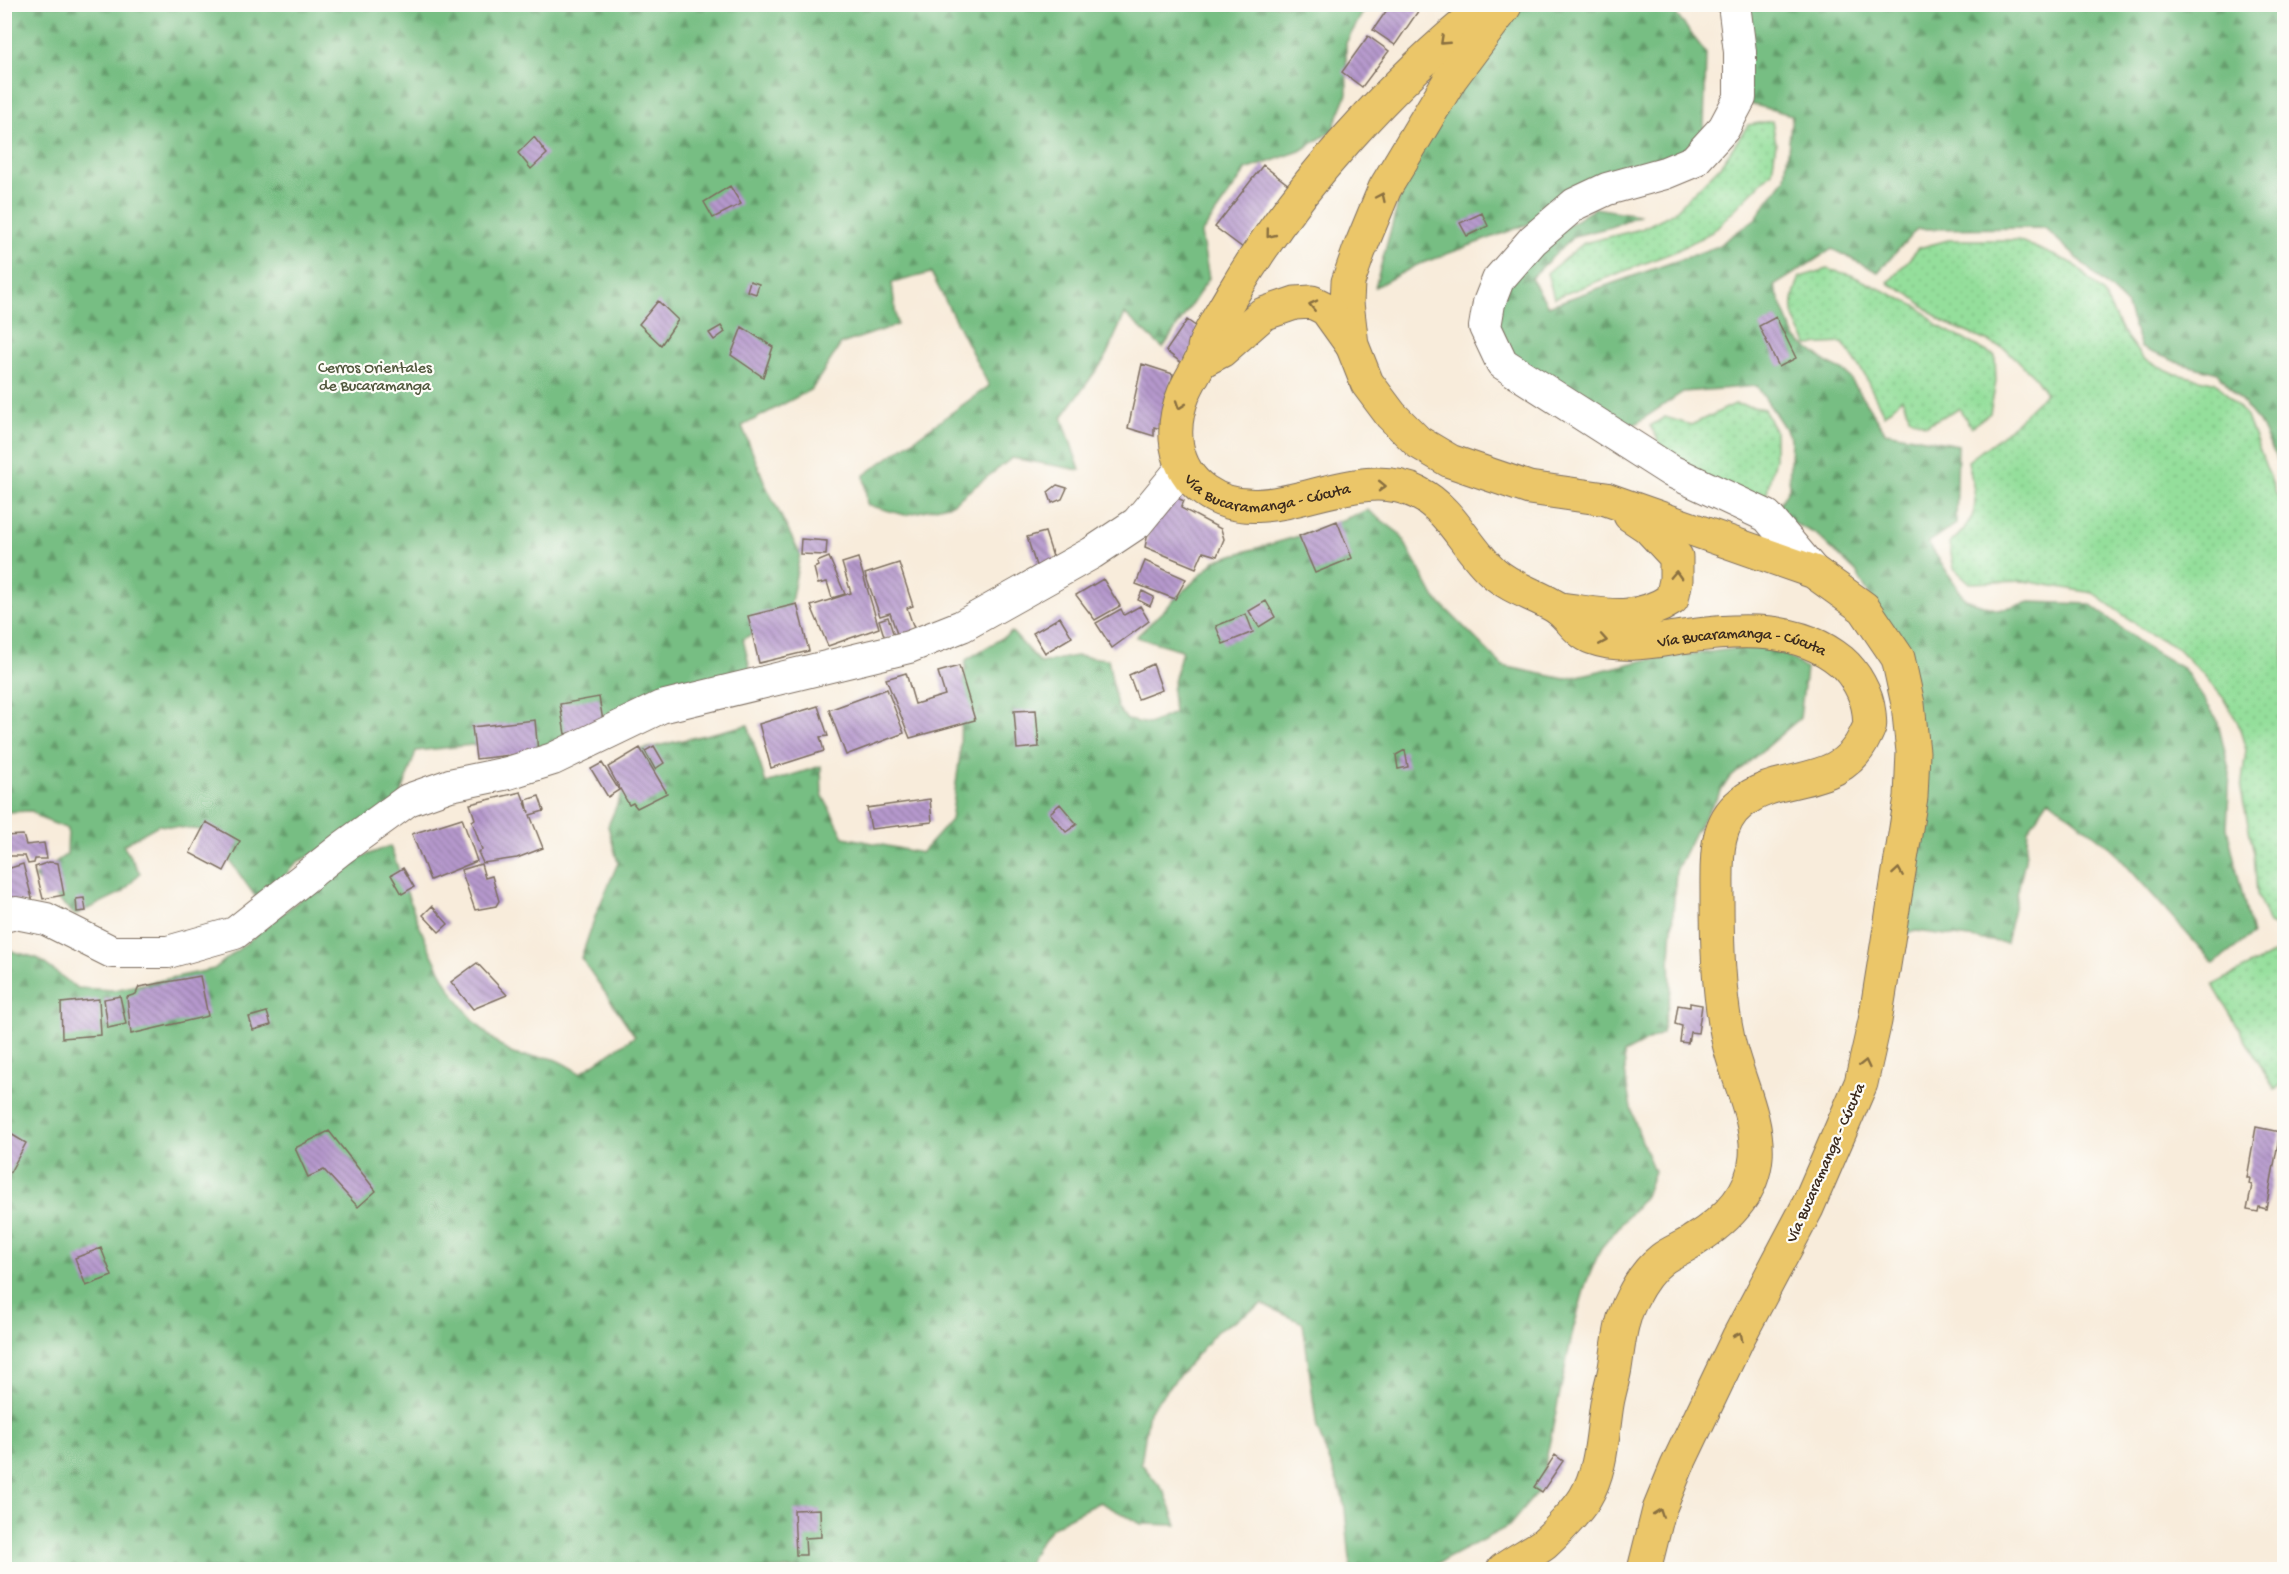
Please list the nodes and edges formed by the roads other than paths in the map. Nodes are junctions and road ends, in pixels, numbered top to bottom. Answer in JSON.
{"nodes":[{"id":1,"x":1489,"y":4,"type":"edge"},
{"id":2,"x":1505,"y":4,"type":"edge"},
{"id":3,"x":1734,"y":4,"type":"edge"},
{"id":4,"x":1352,"y":345,"type":"junction"},
{"id":5,"x":1200,"y":362,"type":"junction"},
{"id":6,"x":1183,"y":467,"type":"junction"},
{"id":7,"x":1606,"y":499,"type":"junction"},
{"id":8,"x":1815,"y":572,"type":"junction"},
{"id":9,"x":1560,"y":609,"type":"junction"},
{"id":10,"x":4,"y":916,"type":"edge"},
{"id":11,"x":1503,"y":1569,"type":"edge"},
{"id":12,"x":1644,"y":1569,"type":"edge"}],
"edges":[{"from":1,"to":5,"type":"highway","name":"Vía Bucaramanga - Cúcuta","one_way":true},
{"from":4,"to":2,"type":"highway","name":"Vía Bucaramanga - Cúcuta","one_way":true},
{"from":3,"to":8,"type":"street"},
{"from":4,"to":5,"type":"highway","one_way":true},
{"from":4,"to":7,"type":"highway","name":"Vía Bucaramanga - Cúcuta"},
{"from":5,"to":6,"type":"highway","name":"Vía Bucaramanga - Cúcuta","one_way":true},
{"from":6,"to":9,"type":"highway","name":"Vía Bucaramanga - Cúcuta","one_way":true},
{"from":6,"to":10,"type":"street"},
{"from":7,"to":8,"type":"highway","name":"Vía Bucaramanga - Cúcuta"},
{"from":9,"to":7,"type":"highway","one_way":true},
{"from":12,"to":8,"type":"highway","name":"Vía Bucaramanga - Cúcuta","one_way":true},
{"from":9,"to":11,"type":"highway","name":"Vía Bucaramanga - Cúcuta","one_way":true}]}
